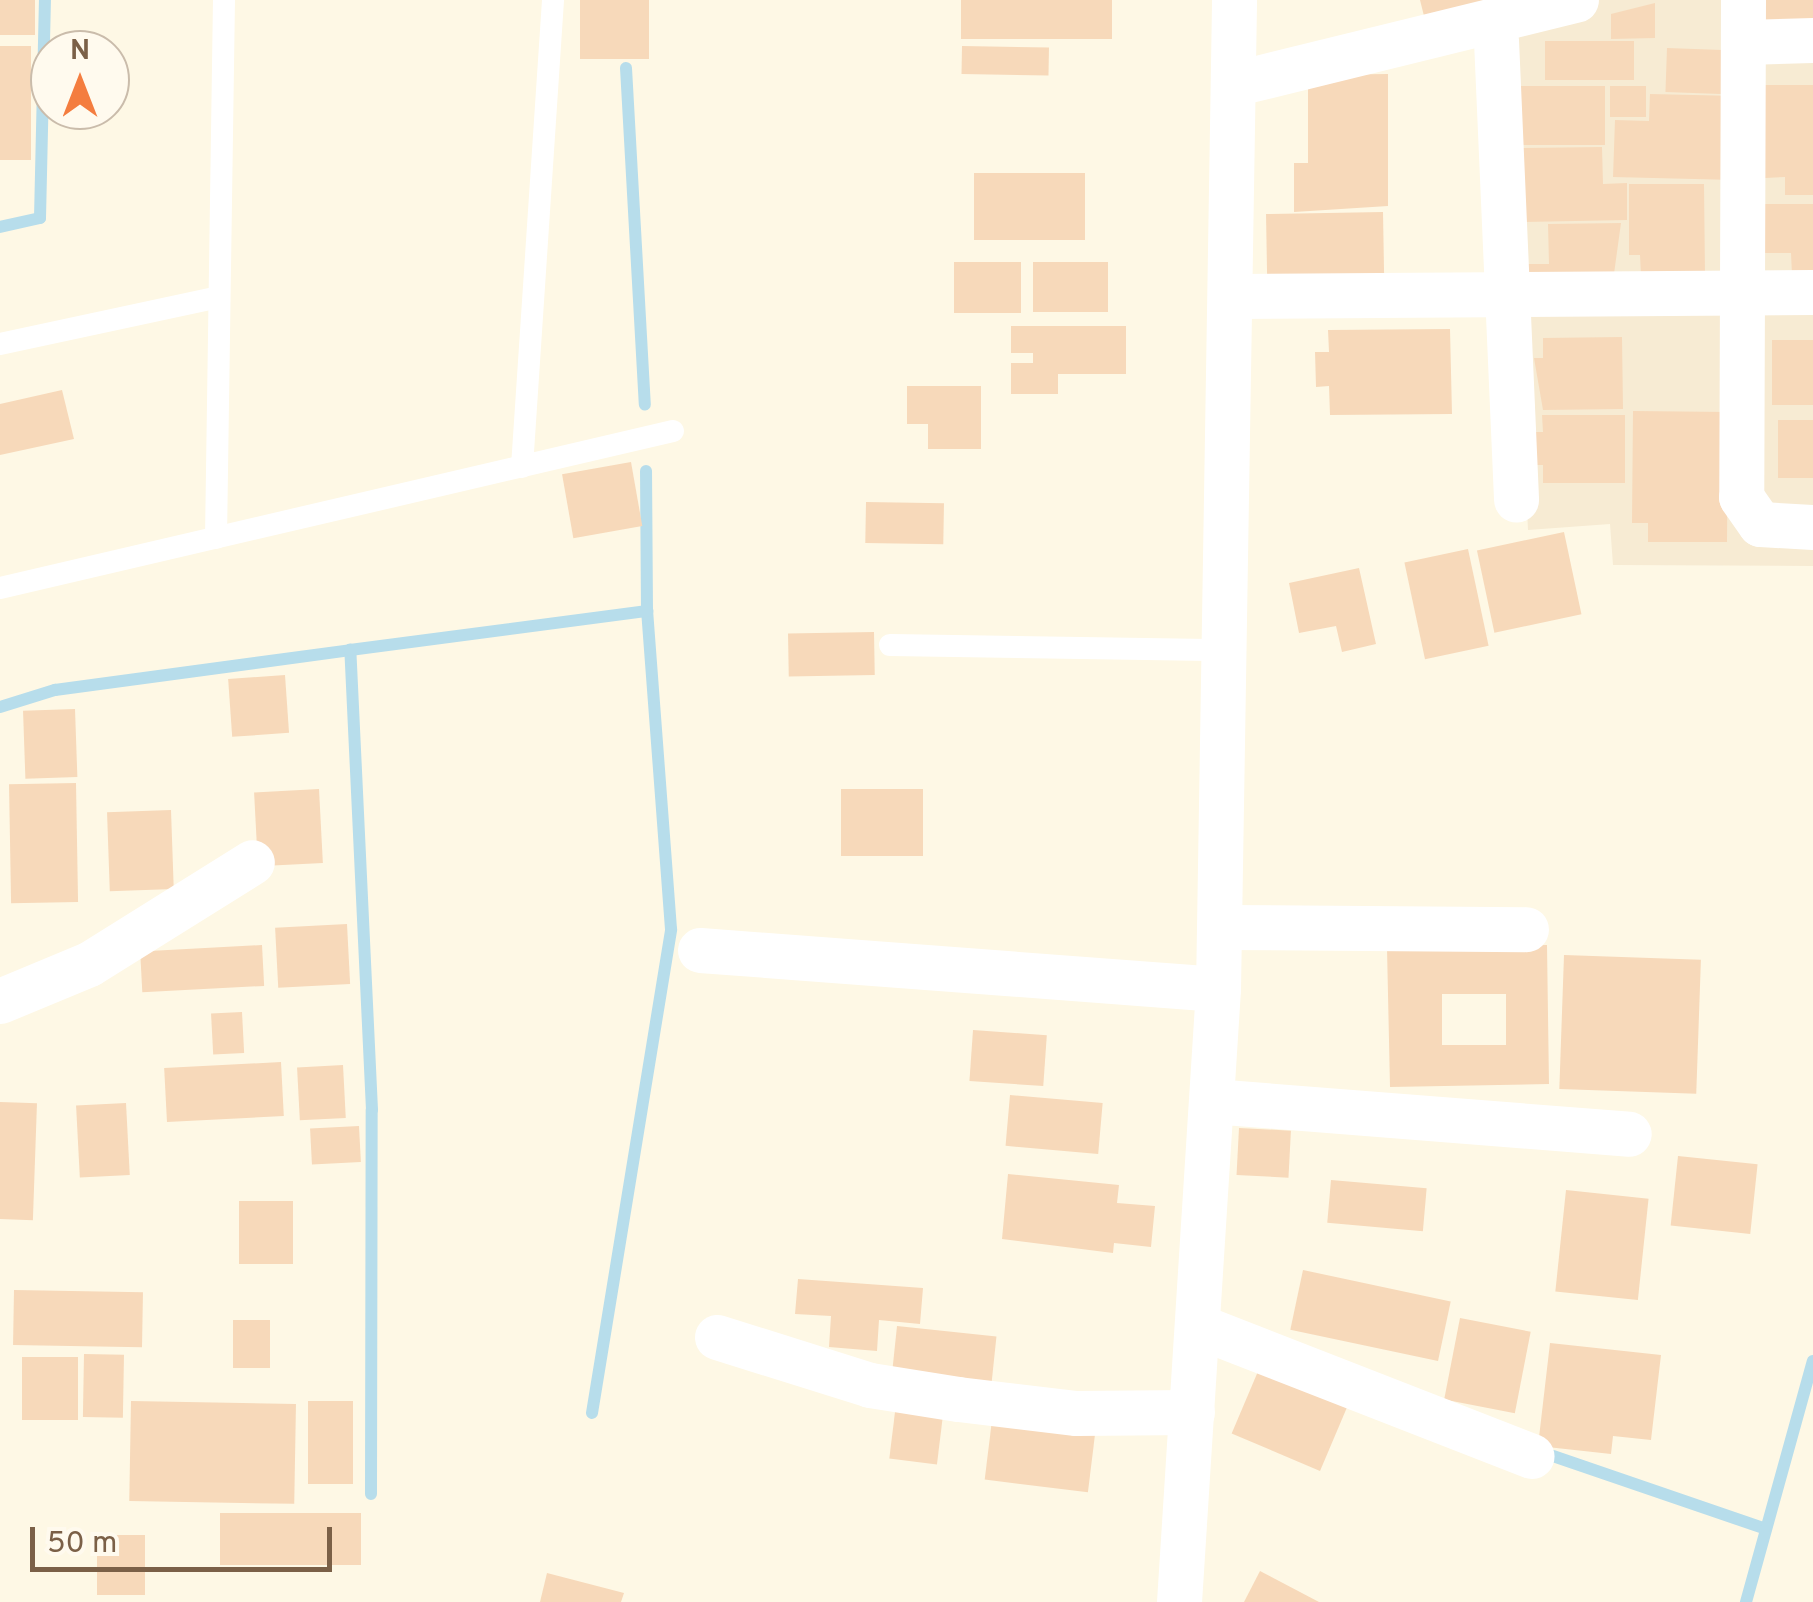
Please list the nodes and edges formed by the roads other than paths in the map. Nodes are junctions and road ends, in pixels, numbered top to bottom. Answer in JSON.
{"nodes":[{"id":1,"x":224,"y":0,"type":"edge"},
{"id":2,"x":553,"y":0,"type":"edge"},
{"id":3,"x":1234,"y":0,"type":"edge"},
{"id":4,"x":1576,"y":0,"type":"edge"},
{"id":5,"x":1744,"y":21,"type":"edge"},
{"id":6,"x":1496,"y":40,"type":"dead end"},
{"id":7,"x":1813,"y":40,"type":"edge"},
{"id":8,"x":1237,"y":83,"type":"junction"},
{"id":9,"x":1813,"y":292,"type":"edge"},
{"id":10,"x":1742,"y":294,"type":"junction"},
{"id":11,"x":1502,"y":295,"type":"junction"},
{"id":12,"x":1236,"y":296,"type":"junction"},
{"id":13,"x":219,"y":297,"type":"junction"},
{"id":14,"x":0,"y":344,"type":"edge"},
{"id":15,"x":674,"y":431,"type":"dead end"},
{"id":16,"x":522,"y":467,"type":"junction"},
{"id":17,"x":1516,"y":500,"type":"dead end"},
{"id":18,"x":1813,"y":527,"type":"edge"},
{"id":19,"x":216,"y":538,"type":"junction"},
{"id":20,"x":0,"y":588,"type":"edge"},
{"id":21,"x":890,"y":645,"type":"dead end"},
{"id":22,"x":1226,"y":650,"type":"junction"},
{"id":23,"x":252,"y":862,"type":"dead end"},
{"id":24,"x":1220,"y":928,"type":"junction"},
{"id":25,"x":1526,"y":929,"type":"dead end"},
{"id":26,"x":700,"y":950,"type":"dead end"},
{"id":27,"x":1218,"y":989,"type":"junction"},
{"id":28,"x":0,"y":1001,"type":"edge"},
{"id":29,"x":1212,"y":1102,"type":"junction"},
{"id":30,"x":1629,"y":1134,"type":"dead end"},
{"id":31,"x":1198,"y":1326,"type":"junction"},
{"id":32,"x":716,"y":1337,"type":"dead end"},
{"id":33,"x":1192,"y":1412,"type":"junction"},
{"id":34,"x":1532,"y":1456,"type":"dead end"},
{"id":35,"x":1179,"y":1602,"type":"edge"}],
"edges":[{"from":1,"to":13,"type":"lane"},
{"from":2,"to":16,"type":"lane"},
{"from":3,"to":8,"type":"street"},
{"from":4,"to":8,"type":"street"},
{"from":5,"to":7,"type":"street"},
{"from":5,"to":10,"type":"street"},
{"from":6,"to":11,"type":"street"},
{"from":8,"to":12,"type":"street"},
{"from":9,"to":10,"type":"street"},
{"from":10,"to":11,"type":"street"},
{"from":10,"to":18,"type":"street"},
{"from":11,"to":12,"type":"street"},
{"from":11,"to":17,"type":"street"},
{"from":12,"to":22,"type":"street"},
{"from":13,"to":14,"type":"lane"},
{"from":13,"to":19,"type":"lane"},
{"from":15,"to":16,"type":"lane"},
{"from":16,"to":19,"type":"lane"},
{"from":19,"to":20,"type":"lane"},
{"from":21,"to":22,"type":"lane"},
{"from":22,"to":24,"type":"street"},
{"from":23,"to":28,"type":"street"},
{"from":24,"to":25,"type":"street"},
{"from":24,"to":27,"type":"street"},
{"from":26,"to":27,"type":"street"},
{"from":27,"to":29,"type":"street"},
{"from":29,"to":30,"type":"street"},
{"from":29,"to":31,"type":"street"},
{"from":31,"to":33,"type":"street"},
{"from":31,"to":34,"type":"street"},
{"from":32,"to":33,"type":"street"},
{"from":33,"to":35,"type":"street"}]}
